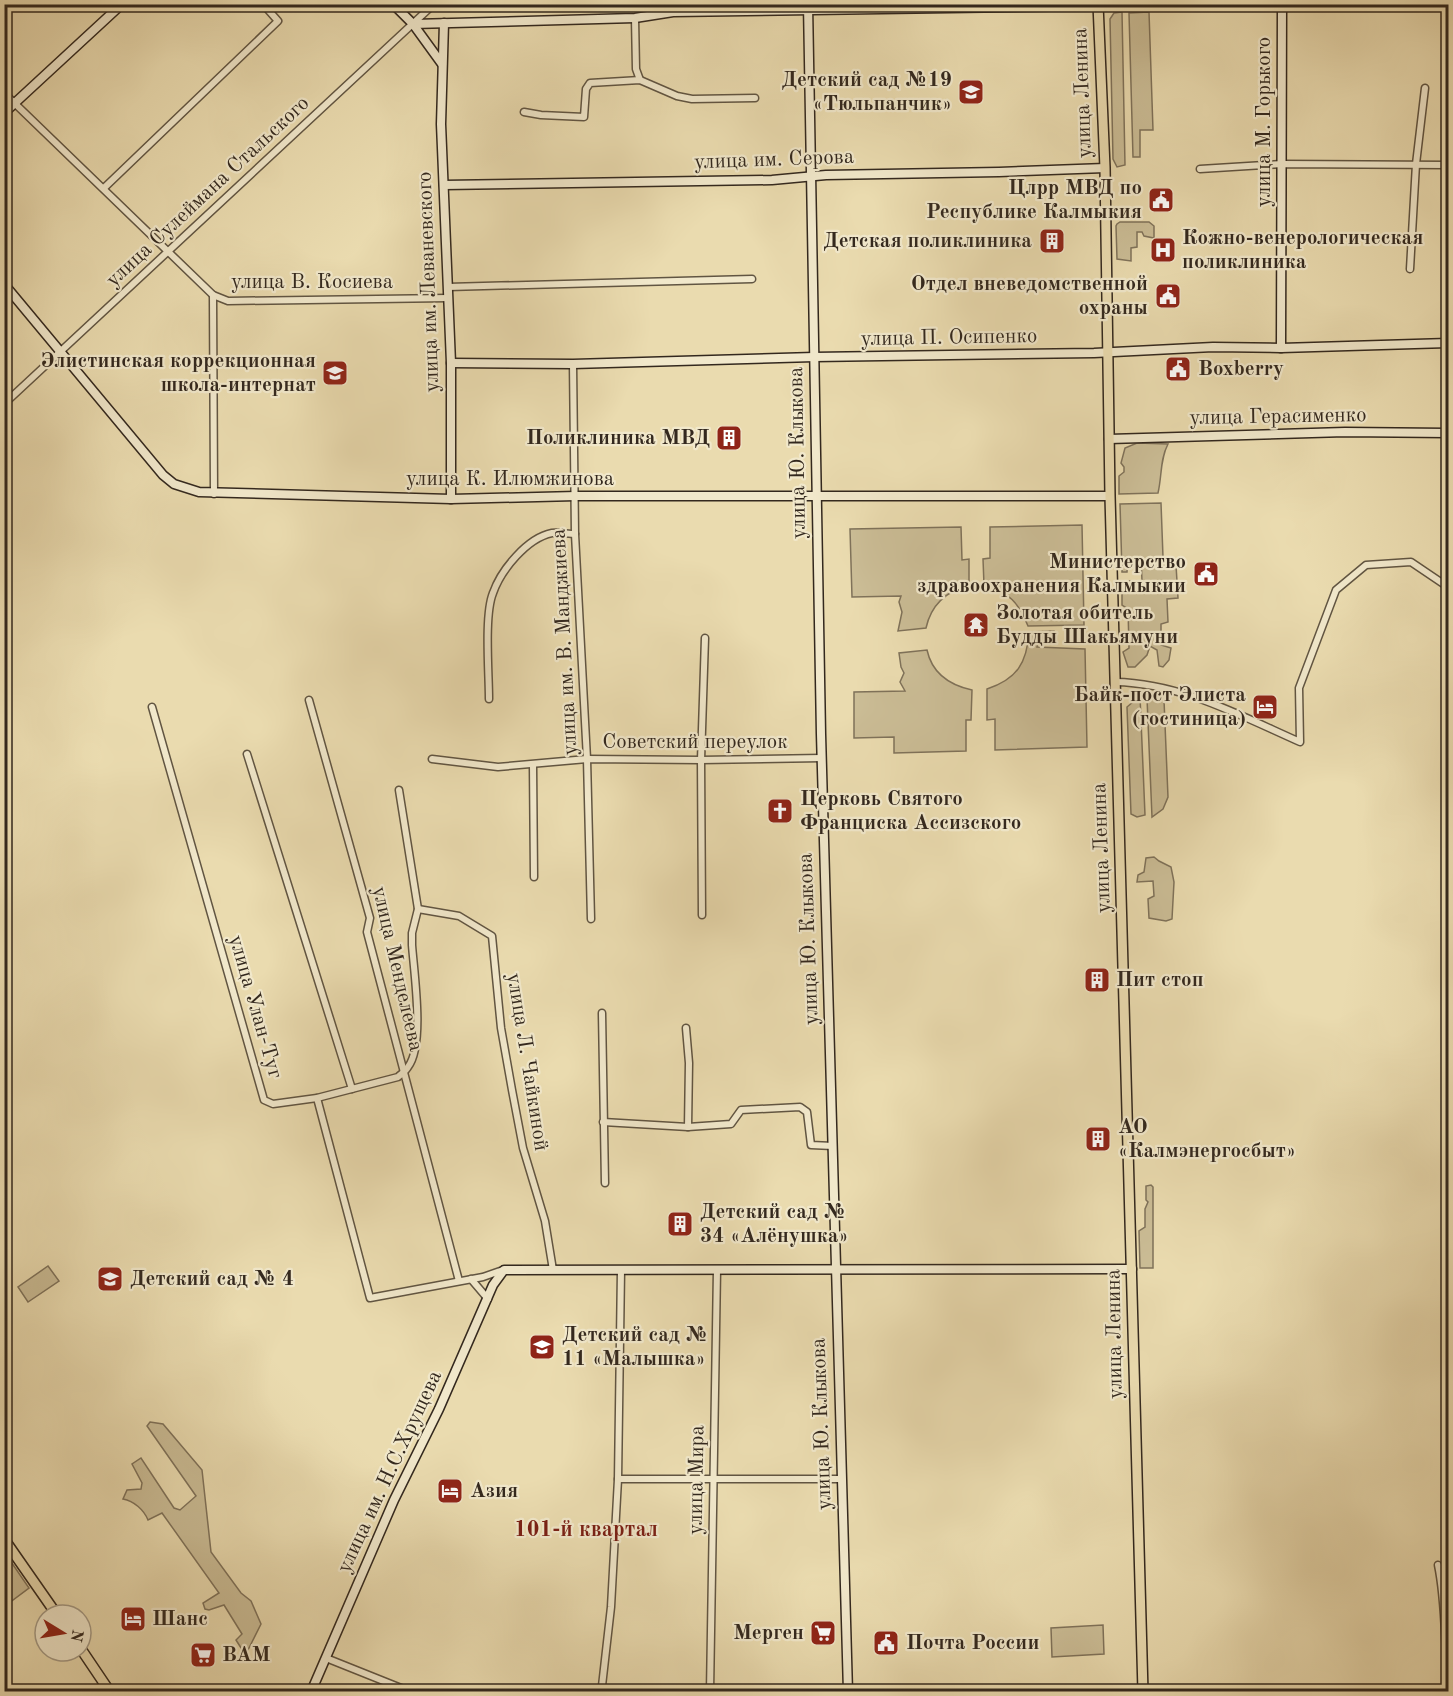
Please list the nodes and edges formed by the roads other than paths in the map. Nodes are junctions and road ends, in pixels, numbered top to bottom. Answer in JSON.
{"nodes":[{"id":1,"x":122,"y":4,"type":"edge"},
{"id":2,"x":263,"y":4,"type":"edge"},
{"id":3,"x":393,"y":4,"type":"edge"},
{"id":4,"x":434,"y":4,"type":"edge"},
{"id":5,"x":1218,"y":4,"type":"edge"},
{"id":6,"x":1282,"y":4,"type":"edge"},
{"id":7,"x":1098,"y":5,"type":"edge"},
{"id":8,"x":672,"y":8,"type":"edge"},
{"id":9,"x":808,"y":8,"type":"edge"},
{"id":10,"x":635,"y":18,"type":"junction"},
{"id":11,"x":444,"y":23,"type":"junction"},
{"id":12,"x":414,"y":24,"type":"junction"},
{"id":13,"x":442,"y":64,"type":"junction"},
{"id":14,"x":640,"y":80,"type":"junction"},
{"id":15,"x":1425,"y":88,"type":"dead end"},
{"id":16,"x":4,"y":93,"type":"edge"},
{"id":17,"x":755,"y":98,"type":"dead end"},
{"id":18,"x":15,"y":103,"type":"junction"},
{"id":19,"x":524,"y":112,"type":"dead end"},
{"id":20,"x":4,"y":113,"type":"edge"},
{"id":21,"x":1282,"y":164,"type":"junction"},
{"id":22,"x":1416,"y":164,"type":"junction"},
{"id":23,"x":1449,"y":165,"type":"edge"},
{"id":24,"x":1105,"y":168,"type":"junction"},
{"id":25,"x":1200,"y":169,"type":"dead end"},
{"id":26,"x":810,"y":176,"type":"junction"},
{"id":27,"x":444,"y":185,"type":"junction"},
{"id":28,"x":104,"y":188,"type":"junction"},
{"id":29,"x":167,"y":251,"type":"junction"},
{"id":30,"x":1410,"y":269,"type":"dead end"},
{"id":31,"x":752,"y":279,"type":"dead end"},
{"id":32,"x":4,"y":284,"type":"edge"},
{"id":33,"x":448,"y":287,"type":"junction"},
{"id":34,"x":213,"y":295,"type":"junction"},
{"id":35,"x":448,"y":298,"type":"junction"},
{"id":36,"x":1449,"y":343,"type":"edge"},
{"id":37,"x":1281,"y":348,"type":"junction"},
{"id":38,"x":60,"y":352,"type":"junction"},
{"id":39,"x":1107,"y":352,"type":"junction"},
{"id":40,"x":814,"y":357,"type":"junction"},
{"id":41,"x":451,"y":363,"type":"junction"},
{"id":42,"x":573,"y":364,"type":"junction"},
{"id":43,"x":4,"y":404,"type":"edge"},
{"id":44,"x":1449,"y":433,"type":"edge"},
{"id":45,"x":1109,"y":440,"type":"junction"},
{"id":46,"x":214,"y":494,"type":"junction"},
{"id":47,"x":576,"y":496,"type":"junction"},
{"id":48,"x":1110,"y":496,"type":"junction"},
{"id":49,"x":816,"y":497,"type":"junction"},
{"id":50,"x":451,"y":498,"type":"junction"},
{"id":51,"x":575,"y":534,"type":"junction"},
{"id":52,"x":1449,"y":587,"type":"edge"},
{"id":53,"x":705,"y":638,"type":"dead end"},
{"id":54,"x":1115,"y":682,"type":"junction"},
{"id":55,"x":489,"y":699,"type":"dead end"},
{"id":56,"x":309,"y":700,"type":"dead end"},
{"id":57,"x":152,"y":707,"type":"dead end"},
{"id":58,"x":248,"y":754,"type":"dead end"},
{"id":59,"x":822,"y":758,"type":"junction"},
{"id":60,"x":432,"y":759,"type":"dead end"},
{"id":61,"x":587,"y":759,"type":"junction"},
{"id":62,"x":701,"y":760,"type":"junction"},
{"id":63,"x":533,"y":765,"type":"junction"},
{"id":64,"x":399,"y":790,"type":"dead end"},
{"id":65,"x":534,"y":877,"type":"dead end"},
{"id":66,"x":418,"y":909,"type":"junction"},
{"id":67,"x":702,"y":915,"type":"dead end"},
{"id":68,"x":591,"y":919,"type":"dead end"},
{"id":69,"x":602,"y":1013,"type":"dead end"},
{"id":70,"x":686,"y":1028,"type":"dead end"},
{"id":71,"x":404,"y":1071,"type":"junction"},
{"id":72,"x":352,"y":1089,"type":"junction"},
{"id":73,"x":317,"y":1098,"type":"junction"},
{"id":74,"x":603,"y":1122,"type":"junction"},
{"id":75,"x":688,"y":1127,"type":"junction"},
{"id":76,"x":833,"y":1146,"type":"junction"},
{"id":77,"x":604,"y":1183,"type":"dead end"},
{"id":78,"x":837,"y":1269,"type":"junction"},
{"id":79,"x":1132,"y":1269,"type":"junction"},
{"id":80,"x":504,"y":1270,"type":"junction"},
{"id":81,"x":553,"y":1270,"type":"junction"},
{"id":82,"x":621,"y":1270,"type":"junction"},
{"id":83,"x":717,"y":1270,"type":"junction"},
{"id":84,"x":471,"y":1279,"type":"junction"},
{"id":85,"x":459,"y":1281,"type":"junction"},
{"id":86,"x":488,"y":1299,"type":"junction"},
{"id":87,"x":618,"y":1479,"type":"junction"},
{"id":88,"x":842,"y":1479,"type":"junction"},
{"id":89,"x":714,"y":1480,"type":"junction"},
{"id":90,"x":4,"y":1539,"type":"edge"},
{"id":91,"x":1438,"y":1565,"type":"dead end"},
{"id":92,"x":49,"y":1603,"type":"edge"},
{"id":93,"x":326,"y":1658,"type":"junction"},
{"id":94,"x":90,"y":1663,"type":"edge"},
{"id":95,"x":1449,"y":1680,"type":"edge"},
{"id":96,"x":602,"y":1686,"type":"dead end"},
{"id":97,"x":110,"y":1692,"type":"edge"},
{"id":98,"x":311,"y":1692,"type":"edge"},
{"id":99,"x":411,"y":1692,"type":"edge"},
{"id":100,"x":710,"y":1692,"type":"edge"},
{"id":101,"x":848,"y":1692,"type":"edge"},
{"id":102,"x":1143,"y":1692,"type":"edge"}],
"edges":[{"from":1,"to":18,"type":"main road"},
{"from":2,"to":28,"type":"street"},
{"from":3,"to":12,"type":"main road"},
{"from":4,"to":12,"type":"street","name":"улица Сулеймана Стальского"},
{"from":5,"to":7,"type":"main road"},
{"from":6,"to":21,"type":"main road","name":"улица М. Горького"},
{"from":7,"to":9,"type":"main road"},
{"from":7,"to":24,"type":"main road","name":"улица Ленина"},
{"from":8,"to":9,"type":"main road"},
{"from":8,"to":10,"type":"main road"},
{"from":9,"to":26,"type":"main road","name":"улица Ю. Клыкова"},
{"from":10,"to":11,"type":"main road"},
{"from":10,"to":14,"type":"street"},
{"from":11,"to":12,"type":"main road"},
{"from":11,"to":13,"type":"main road","name":"улица им. Леваневского"},
{"from":12,"to":13,"type":"main road"},
{"from":12,"to":29,"type":"street","name":"улица Сулеймана Стальского"},
{"from":13,"to":27,"type":"main road","name":"улица им. Леваневского"},
{"from":14,"to":17,"type":"street"},
{"from":14,"to":19,"type":"street"},
{"from":15,"to":22,"type":"street"},
{"from":16,"to":18,"type":"street","name":"улица В. Косиева"},
{"from":18,"to":20,"type":"main road"},
{"from":18,"to":28,"type":"street","name":"улица В. Косиева"},
{"from":21,"to":22,"type":"street"},
{"from":21,"to":25,"type":"street"},
{"from":21,"to":37,"type":"main road","name":"улица М. Горького"},
{"from":22,"to":23,"type":"street"},
{"from":22,"to":30,"type":"street"},
{"from":24,"to":26,"type":"main road","name":"улица им. Серова"},
{"from":24,"to":39,"type":"main road","name":"улица Ленина"},
{"from":26,"to":27,"type":"main road","name":"улица им. Серова"},
{"from":26,"to":40,"type":"main road","name":"улица Ю. Клыкова"},
{"from":27,"to":33,"type":"main road","name":"улица им. Леваневского"},
{"from":28,"to":29,"type":"street","name":"улица В. Косиева"},
{"from":29,"to":34,"type":"street","name":"улица В. Косиева"},
{"from":29,"to":38,"type":"street","name":"улица Сулеймана Стальского"},
{"from":31,"to":33,"type":"street"},
{"from":32,"to":38,"type":"main road","name":"улица К. Илюмжинова"},
{"from":33,"to":35,"type":"main road","name":"улица им. Леваневского"},
{"from":34,"to":35,"type":"street","name":"улица В. Косиева"},
{"from":34,"to":46,"type":"street","name":"улица В. Косиева"},
{"from":35,"to":41,"type":"main road","name":"улица им. Леваневского"},
{"from":36,"to":37,"type":"main road","name":"улица П. Осипенко"},
{"from":37,"to":39,"type":"main road","name":"улица П. Осипенко"},
{"from":38,"to":43,"type":"street","name":"улица Сулеймана Стальского"},
{"from":38,"to":46,"type":"main road","name":"улица К. Илюмжинова"},
{"from":39,"to":40,"type":"main road","name":"улица П. Осипенко"},
{"from":39,"to":45,"type":"main road","name":"улица Ленина"},
{"from":40,"to":42,"type":"main road","name":"улица П. Осипенко"},
{"from":40,"to":49,"type":"main road","name":"улица Ю. Клыкова"},
{"from":41,"to":42,"type":"main road","name":"улица П. Осипенко"},
{"from":41,"to":50,"type":"main road","name":"улица им. Леваневского"},
{"from":42,"to":47,"type":"street","name":"улица им. В. Манджиева"},
{"from":44,"to":45,"type":"main road","name":"улица Герасименко"},
{"from":45,"to":48,"type":"main road","name":"улица Ленина"},
{"from":46,"to":50,"type":"main road","name":"улица К. Илюмжинова"},
{"from":47,"to":49,"type":"main road","name":"улица К. Илюмжинова"},
{"from":47,"to":50,"type":"main road","name":"улица К. Илюмжинова"},
{"from":47,"to":51,"type":"street","name":"улица им. В. Манджиева"},
{"from":48,"to":49,"type":"main road","name":"улица К. Илюмжинова"},
{"from":48,"to":54,"type":"main road","name":"улица Ленина"},
{"from":49,"to":59,"type":"main road","name":"улица Ю. Клыкова"},
{"from":51,"to":55,"type":"street"},
{"from":51,"to":61,"type":"street","name":"улица им. В. Манджиева"},
{"from":52,"to":54,"type":"street"},
{"from":53,"to":62,"type":"street"},
{"from":54,"to":79,"type":"main road","name":"улица Ленина"},
{"from":56,"to":71,"type":"street","name":"улица Менделеева"},
{"from":57,"to":73,"type":"street","name":"улица Улан-Туг"},
{"from":58,"to":72,"type":"street"},
{"from":59,"to":62,"type":"street","name":"Советский переулок"},
{"from":59,"to":76,"type":"main road","name":"улица Ю. Клыкова"},
{"from":60,"to":63,"type":"street","name":"Советский переулок"},
{"from":61,"to":62,"type":"street","name":"Советский переулок"},
{"from":61,"to":63,"type":"street","name":"Советский переулок"},
{"from":61,"to":68,"type":"street","name":"улица им. В. Манджиева"},
{"from":62,"to":67,"type":"street"},
{"from":63,"to":65,"type":"street"},
{"from":64,"to":66,"type":"street"},
{"from":66,"to":71,"type":"street"},
{"from":66,"to":81,"type":"street","name":"улица Л. Чайкиной"},
{"from":69,"to":74,"type":"street"},
{"from":70,"to":75,"type":"street"},
{"from":71,"to":72,"type":"street"},
{"from":71,"to":85,"type":"street","name":"улица Менделеева"},
{"from":72,"to":73,"type":"street"},
{"from":73,"to":85,"type":"street"},
{"from":74,"to":75,"type":"street"},
{"from":74,"to":77,"type":"street"},
{"from":75,"to":76,"type":"street"},
{"from":76,"to":78,"type":"main road","name":"улица Ю. Клыкова"},
{"from":78,"to":79,"type":"main road"},
{"from":78,"to":83,"type":"main road"},
{"from":78,"to":88,"type":"main road","name":"улица Ю. Клыкова"},
{"from":79,"to":102,"type":"main road","name":"улица Ленина"},
{"from":80,"to":81,"type":"main road"},
{"from":80,"to":84,"type":"street"},
{"from":80,"to":86,"type":"main road","name":"улица им. Н.С.Хрущева"},
{"from":81,"to":82,"type":"main road"},
{"from":82,"to":83,"type":"main road"},
{"from":82,"to":87,"type":"street"},
{"from":83,"to":89,"type":"street","name":"улица Мира"},
{"from":84,"to":85,"type":"street"},
{"from":84,"to":86,"type":"street"},
{"from":86,"to":93,"type":"main road","name":"улица им. Н.С.Хрущева"},
{"from":87,"to":89,"type":"street"},
{"from":87,"to":96,"type":"street"},
{"from":88,"to":89,"type":"street"},
{"from":88,"to":101,"type":"main road","name":"улица Ю. Клыкова"},
{"from":89,"to":100,"type":"street","name":"улица Мира"},
{"from":90,"to":92,"type":"main road"},
{"from":91,"to":95,"type":"street"},
{"from":93,"to":98,"type":"main road","name":"улица им. Н.С.Хрущева"},
{"from":93,"to":99,"type":"street"},
{"from":94,"to":97,"type":"main road"}]}
